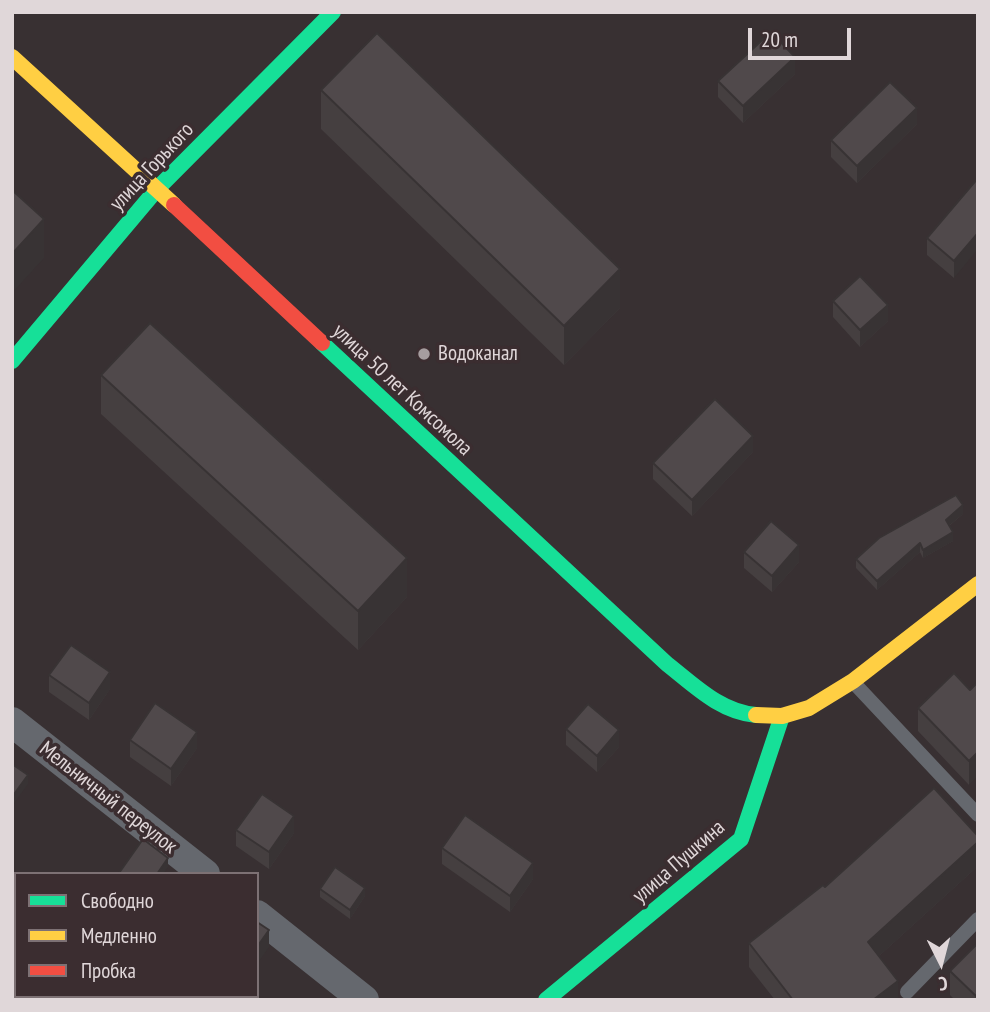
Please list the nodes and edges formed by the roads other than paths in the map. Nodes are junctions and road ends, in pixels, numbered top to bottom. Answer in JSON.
{"nodes":[{"id":1,"x":332,"y":12,"type":"edge"},
{"id":2,"x":12,"y":57,"type":"edge"},
{"id":3,"x":157,"y":189,"type":"junction"},
{"id":4,"x":12,"y":360,"type":"edge"},
{"id":5,"x":978,"y":584,"type":"edge"},
{"id":6,"x":853,"y":681,"type":"junction"},
{"id":7,"x":782,"y":716,"type":"junction"},
{"id":8,"x":12,"y":722,"type":"edge"},
{"id":9,"x":978,"y":815,"type":"edge"},
{"id":10,"x":202,"y":872,"type":"edge"},
{"id":11,"x":259,"y":917,"type":"edge"},
{"id":12,"x":978,"y":919,"type":"edge"},
{"id":13,"x":907,"y":992,"type":"dead end"},
{"id":14,"x":364,"y":1000,"type":"edge"},
{"id":15,"x":546,"y":1000,"type":"edge"}],
"edges":[{"from":1,"to":3,"type":"street","name":"улица Горького"},
{"from":2,"to":3,"type":"street","name":"улица 50 лет Комсомола"},
{"from":3,"to":4,"type":"street","name":"улица Горького"},
{"from":3,"to":7,"type":"street","name":"улица 50 лет Комсомола"},
{"from":5,"to":6,"type":"street"},
{"from":6,"to":7,"type":"street"},
{"from":6,"to":9,"type":"lane"},
{"from":7,"to":15,"type":"street","name":"улица Пушкина"},
{"from":8,"to":10,"type":"street","name":"Мельничный переулок"},
{"from":11,"to":14,"type":"street"},
{"from":12,"to":13,"type":"lane"}]}
